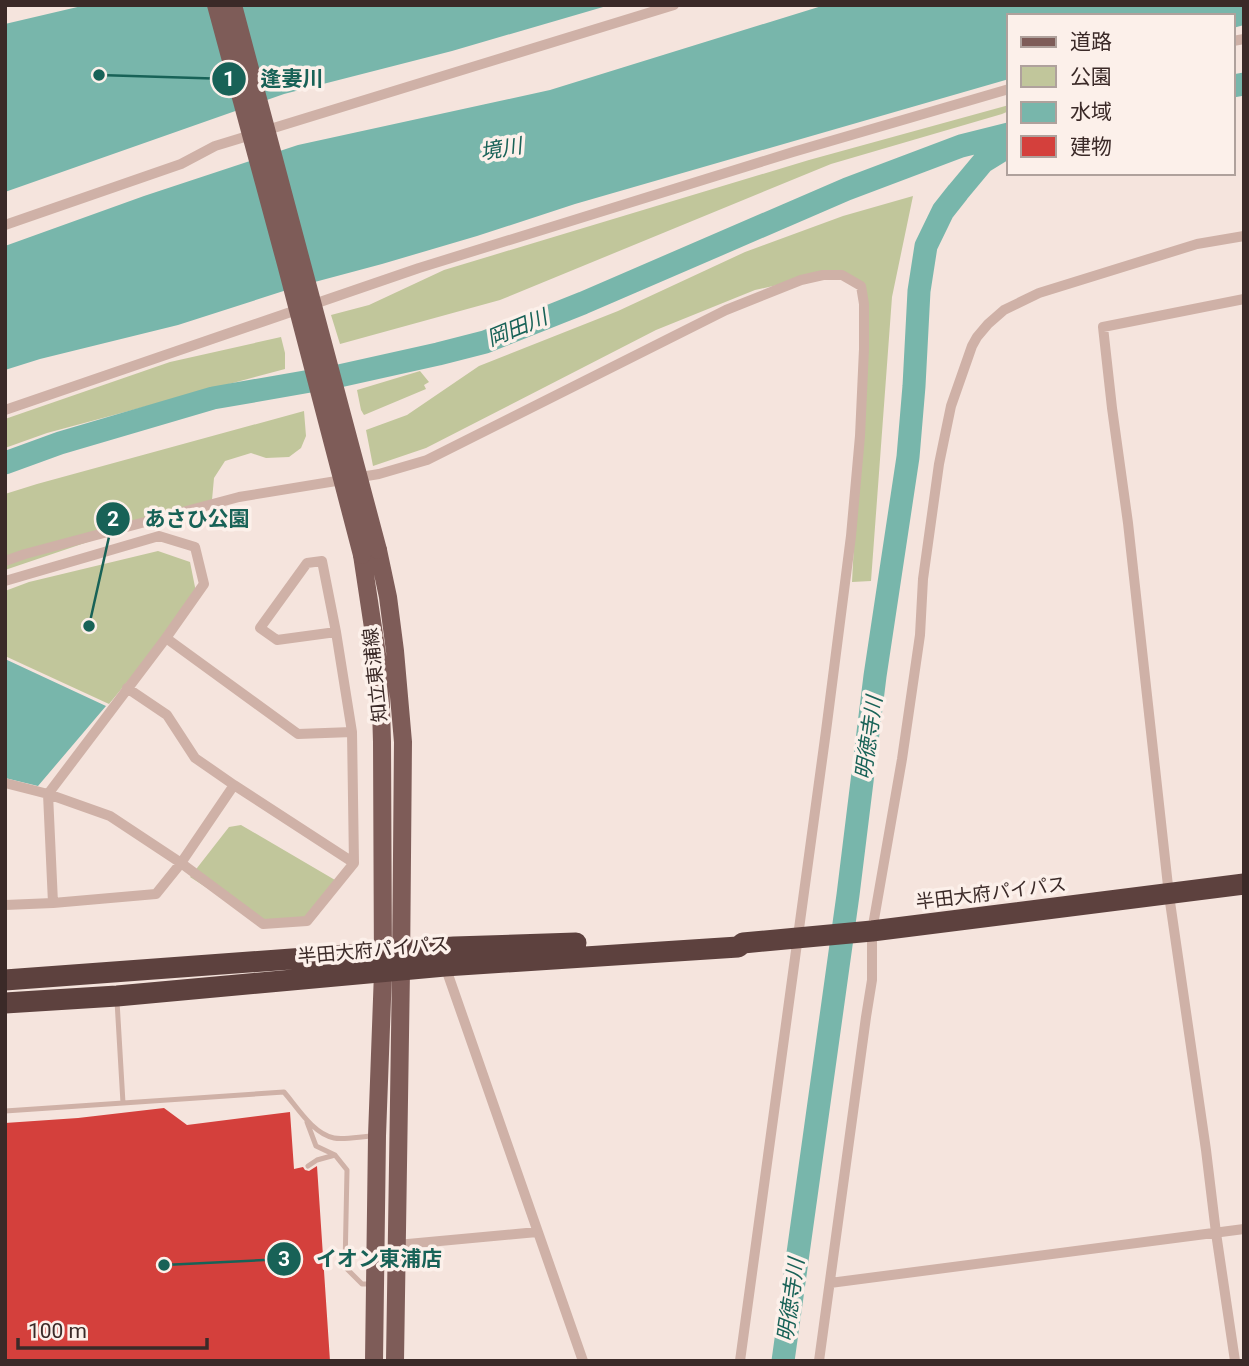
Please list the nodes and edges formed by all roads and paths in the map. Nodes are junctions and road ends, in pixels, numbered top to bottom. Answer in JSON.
{"nodes":[{"id":1,"x":216,"y":5,"type":"edge"},
{"id":2,"x":233,"y":5,"type":"edge"},
{"id":3,"x":674,"y":5,"type":"edge"},
{"id":4,"x":1007,"y":90,"type":"edge"},
{"id":5,"x":5,"y":225,"type":"edge"},
{"id":6,"x":1244,"y":236,"type":"edge"},
{"id":7,"x":1244,"y":299,"type":"edge"},
{"id":8,"x":5,"y":410,"type":"edge"},
{"id":9,"x":370,"y":552,"type":"junction"},
{"id":10,"x":5,"y":561,"type":"edge"},
{"id":11,"x":5,"y":581,"type":"edge"},
{"id":12,"x":336,"y":632,"type":"junction"},
{"id":13,"x":166,"y":638,"type":"junction"},
{"id":14,"x":127,"y":688,"type":"junction"},
{"id":15,"x":352,"y":732,"type":"junction"},
{"id":16,"x":5,"y":783,"type":"edge"},
{"id":17,"x":234,"y":785,"type":"junction"},
{"id":18,"x":48,"y":793,"type":"junction"},
{"id":19,"x":181,"y":863,"type":"junction"},
{"id":20,"x":354,"y":863,"type":"junction"},
{"id":21,"x":1244,"y":884,"type":"edge"},
{"id":22,"x":1170,"y":895,"type":"junction"},
{"id":23,"x":53,"y":903,"type":"junction"},
{"id":24,"x":5,"y":905,"type":"edge"},
{"id":25,"x":866,"y":931,"type":"junction"},
{"id":26,"x":807,"y":937,"type":"junction"},
{"id":27,"x":743,"y":943,"type":"junction"},
{"id":28,"x":392,"y":961,"type":"junction"},
{"id":29,"x":445,"y":966,"type":"junction"},
{"id":30,"x":5,"y":979,"type":"edge"},
{"id":31,"x":117,"y":996,"type":"junction"},
{"id":32,"x":5,"y":1003,"type":"edge"},
{"id":33,"x":124,"y":1103,"type":"junction"},
{"id":34,"x":5,"y":1111,"type":"edge"},
{"id":35,"x":306,"y":1118,"type":"junction"},
{"id":36,"x":377,"y":1136,"type":"junction"},
{"id":37,"x":335,"y":1155,"type":"junction"},
{"id":38,"x":309,"y":1166,"type":"dead end"},
{"id":39,"x":1244,"y":1230,"type":"edge"},
{"id":40,"x":537,"y":1233,"type":"junction"},
{"id":41,"x":1216,"y":1233,"type":"junction"},
{"id":42,"x":397,"y":1245,"type":"junction"},
{"id":43,"x":830,"y":1283,"type":"junction"},
{"id":44,"x":375,"y":1284,"type":"junction"},
{"id":45,"x":374,"y":1361,"type":"edge"},
{"id":46,"x":395,"y":1361,"type":"edge"},
{"id":47,"x":583,"y":1361,"type":"edge"},
{"id":48,"x":740,"y":1361,"type":"edge"},
{"id":49,"x":819,"y":1361,"type":"edge"},
{"id":50,"x":1235,"y":1361,"type":"edge"}],
"edges":[{"from":1,"to":9,"type":"main road","name":"知立東浦線","bridge":true},
{"from":2,"to":9,"type":"main road","name":"知立東浦線","bridge":true},
{"from":3,"to":5,"type":"street"},
{"from":4,"to":8,"type":"street"},
{"from":6,"to":25,"type":"street"},
{"from":7,"to":22,"type":"street"},
{"from":9,"to":28,"type":"main road","name":"知立東浦線"},
{"from":10,"to":26,"type":"street"},
{"from":11,"to":13,"type":"street"},
{"from":12,"to":12,"type":"street"},
{"from":12,"to":15,"type":"street"},
{"from":13,"to":14,"type":"street"},
{"from":13,"to":15,"type":"street"},
{"from":14,"to":17,"type":"street"},
{"from":14,"to":18,"type":"street"},
{"from":15,"to":20,"type":"street"},
{"from":16,"to":18,"type":"street"},
{"from":17,"to":19,"type":"street"},
{"from":17,"to":20,"type":"street"},
{"from":18,"to":19,"type":"street"},
{"from":18,"to":23,"type":"street"},
{"from":19,"to":20,"type":"street"},
{"from":19,"to":23,"type":"street"},
{"from":21,"to":22,"type":"highway","name":"半田大府パイパス"},
{"from":22,"to":25,"type":"highway","name":"半田大府パイパス"},
{"from":22,"to":41,"type":"street"},
{"from":23,"to":24,"type":"street"},
{"from":25,"to":26,"type":"highway","name":"半田大府パイパス"},
{"from":25,"to":43,"type":"street"},
{"from":26,"to":27,"type":"highway","name":"半田大府パイパス"},
{"from":26,"to":48,"type":"street"},
{"from":27,"to":28,"type":"highway","name":"半田大府パイパス"},
{"from":27,"to":29,"type":"highway","name":"半田大府パイパス"},
{"from":28,"to":29,"type":"highway","name":"半田大府パイパス"},
{"from":28,"to":30,"type":"highway","name":"半田大府パイパス"},
{"from":28,"to":31,"type":"highway","name":"半田大府パイパス"},
{"from":28,"to":36,"type":"main road","name":"知立東浦線"},
{"from":28,"to":42,"type":"main road","name":"知立東浦線"},
{"from":29,"to":40,"type":"street"},
{"from":31,"to":32,"type":"highway","name":"半田大府パイパス"},
{"from":31,"to":33,"type":"lane"},
{"from":33,"to":34,"type":"lane"},
{"from":33,"to":35,"type":"lane"},
{"from":35,"to":36,"type":"lane"},
{"from":35,"to":37,"type":"lane"},
{"from":36,"to":44,"type":"main road","name":"知立東浦線"},
{"from":37,"to":38,"type":"lane"},
{"from":37,"to":44,"type":"lane"},
{"from":39,"to":41,"type":"street"},
{"from":40,"to":42,"type":"street"},
{"from":40,"to":47,"type":"street"},
{"from":41,"to":43,"type":"street"},
{"from":41,"to":50,"type":"street"},
{"from":42,"to":46,"type":"main road","name":"知立東浦線"},
{"from":43,"to":49,"type":"street"},
{"from":44,"to":45,"type":"main road","name":"知立東浦線"}]}
